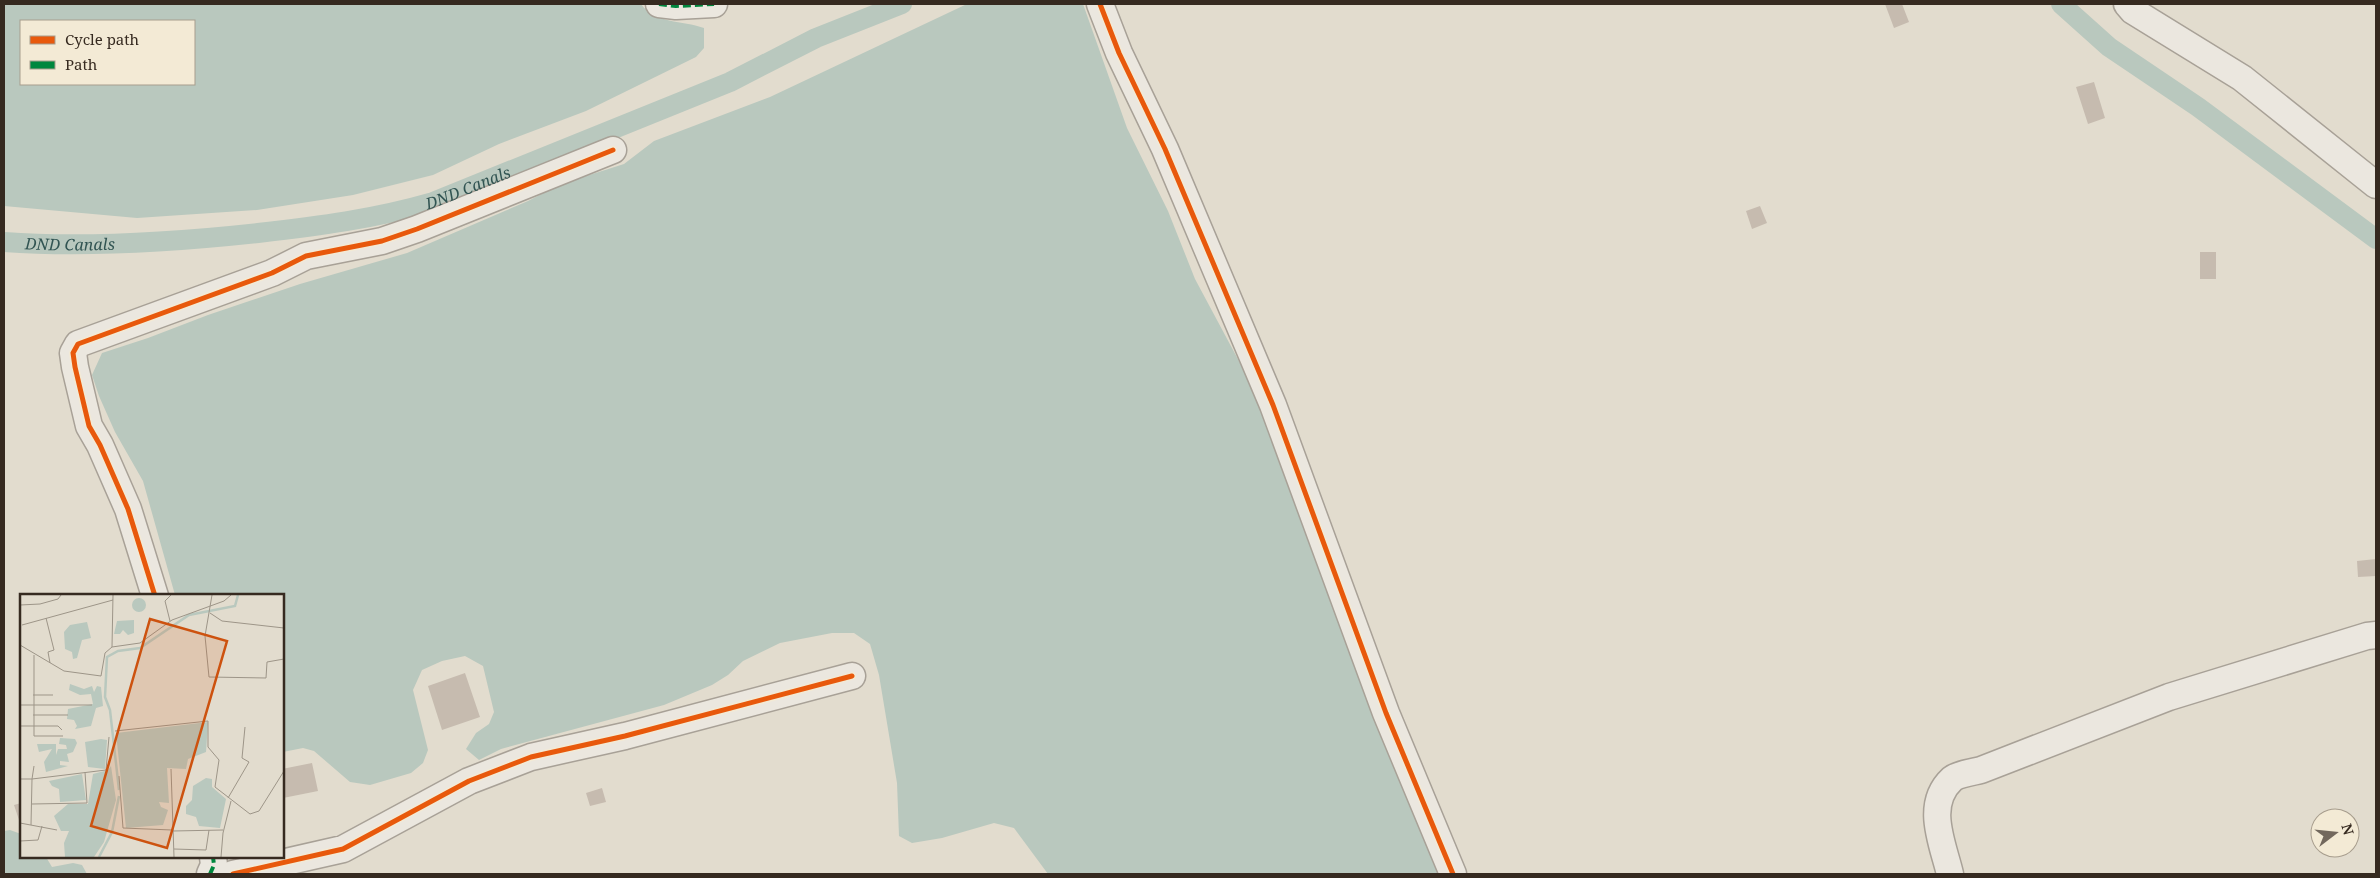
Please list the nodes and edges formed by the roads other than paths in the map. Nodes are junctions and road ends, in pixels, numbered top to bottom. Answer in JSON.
{"nodes":[{"id":1,"x":659,"y":4,"type":"edge"},
{"id":2,"x":714,"y":4,"type":"edge"},
{"id":3,"x":1100,"y":4,"type":"edge"},
{"id":4,"x":2126,"y":4,"type":"edge"},
{"id":5,"x":614,"y":150,"type":"dead end"},
{"id":6,"x":2376,"y":185,"type":"edge"},
{"id":7,"x":153,"y":594,"type":"edge"},
{"id":8,"x":2376,"y":635,"type":"edge"},
{"id":9,"x":852,"y":676,"type":"dead end"},
{"id":10,"x":213,"y":858,"type":"edge"},
{"id":11,"x":210,"y":874,"type":"edge"},
{"id":12,"x":233,"y":874,"type":"edge"},
{"id":13,"x":1453,"y":874,"type":"edge"},
{"id":14,"x":1950,"y":874,"type":"edge"}],
"edges":[{"from":1,"to":2,"type":"street"},
{"from":3,"to":13,"type":"street"},
{"from":4,"to":6,"type":"street"},
{"from":5,"to":7,"type":"street"},
{"from":8,"to":14,"type":"street"},
{"from":9,"to":12,"type":"street"},
{"from":10,"to":11,"type":"street"}]}
